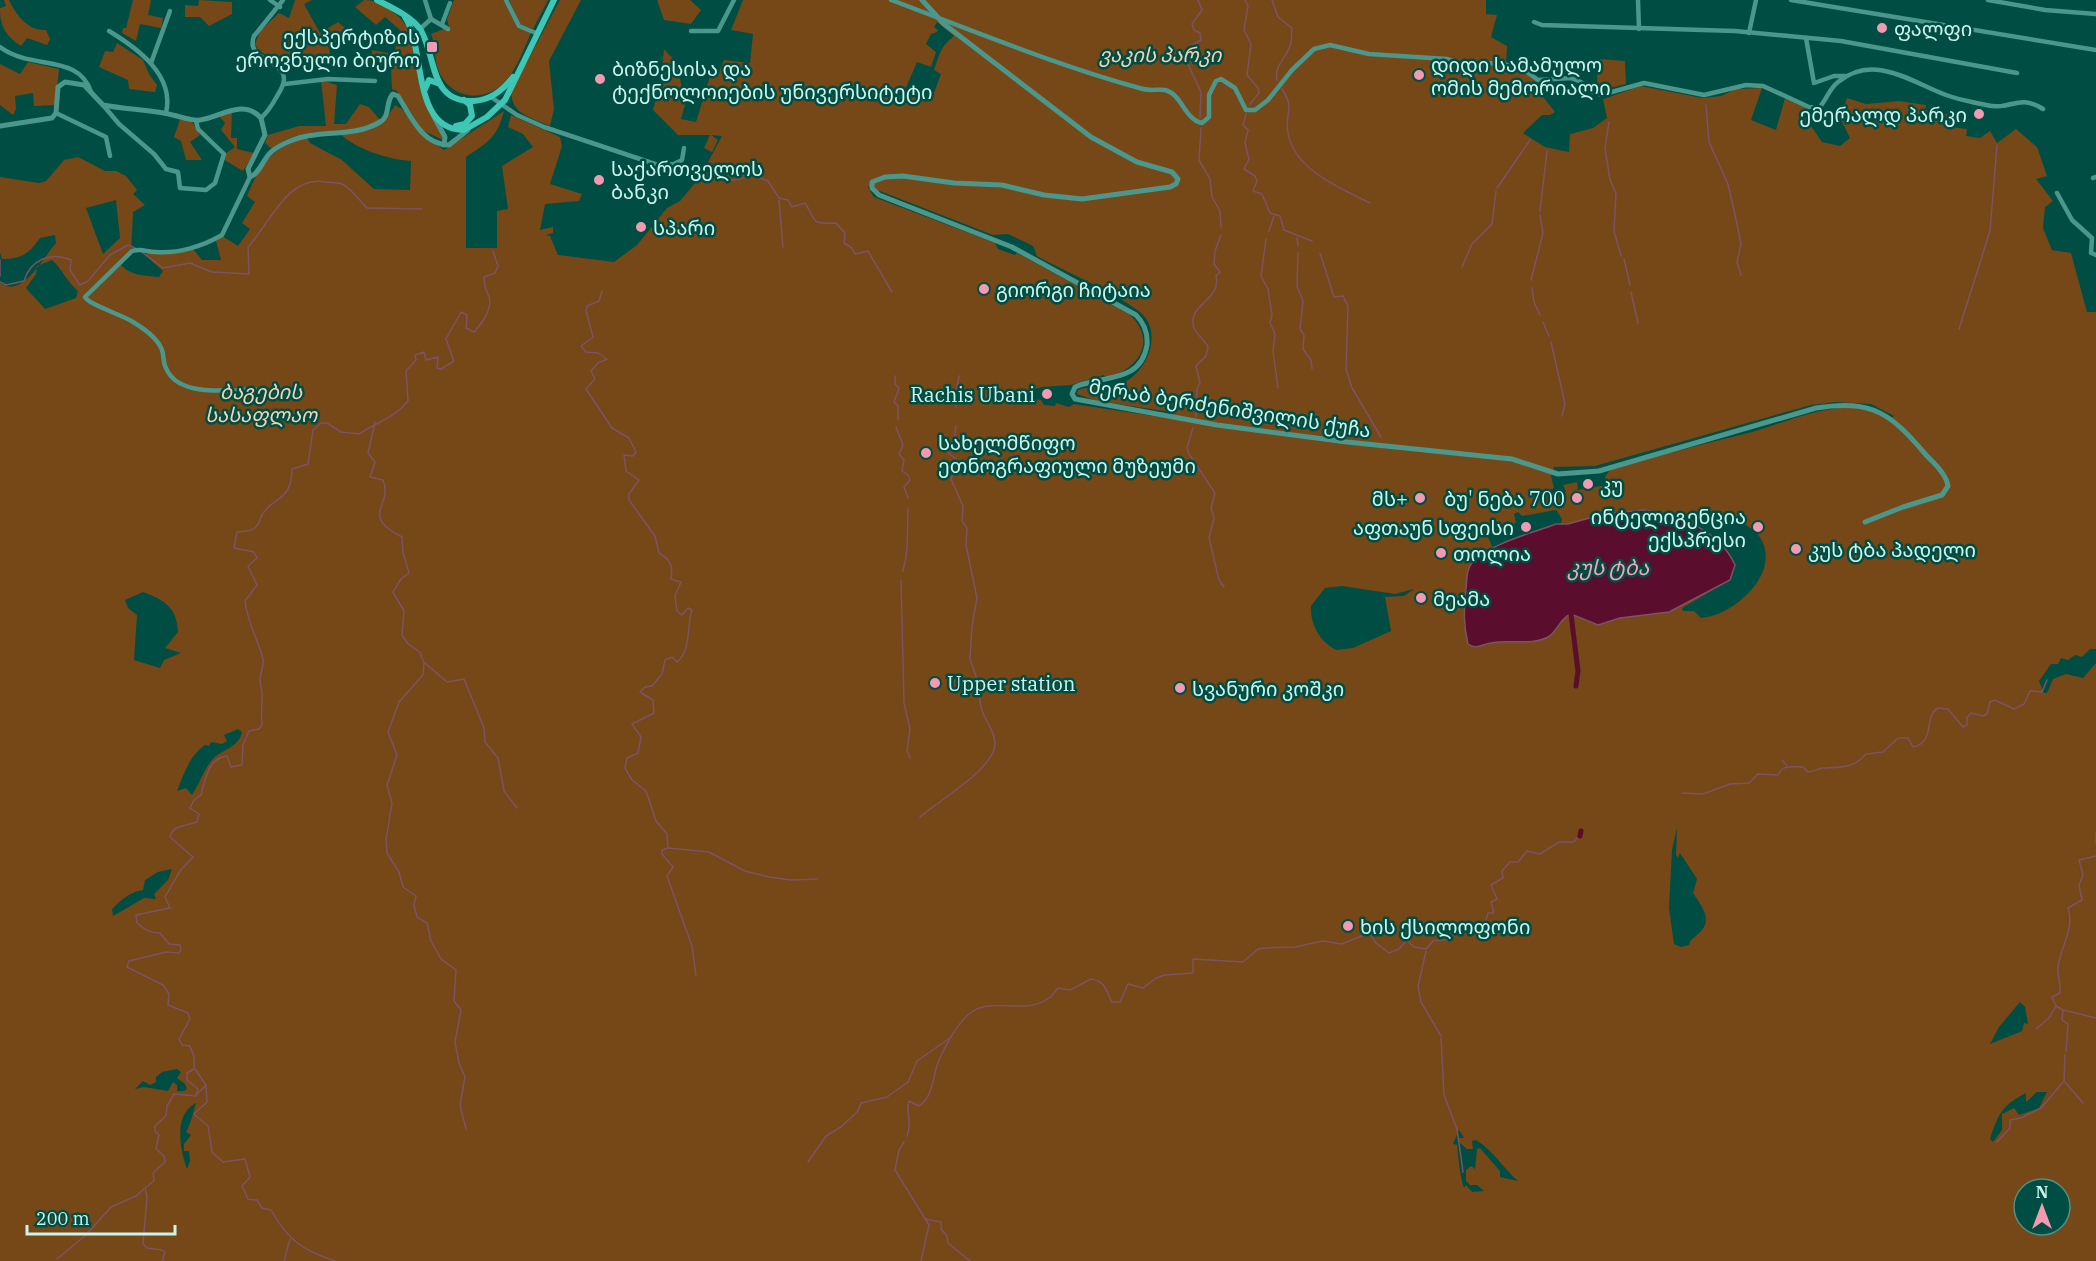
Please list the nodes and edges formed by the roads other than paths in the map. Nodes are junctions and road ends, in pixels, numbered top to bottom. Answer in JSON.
{"nodes":[{"id":1,"x":270,"y":0,"type":"edge"},
{"id":2,"x":283,"y":0,"type":"edge"},
{"id":3,"x":377,"y":0,"type":"edge"},
{"id":4,"x":425,"y":0,"type":"edge"},
{"id":5,"x":506,"y":0,"type":"edge"},
{"id":6,"x":554,"y":0,"type":"edge"},
{"id":7,"x":734,"y":0,"type":"edge"},
{"id":8,"x":891,"y":0,"type":"edge"},
{"id":9,"x":922,"y":0,"type":"edge"},
{"id":10,"x":1638,"y":0,"type":"edge"},
{"id":11,"x":1756,"y":0,"type":"edge"},
{"id":12,"x":1794,"y":0,"type":"edge"},
{"id":13,"x":1988,"y":0,"type":"edge"},
{"id":14,"x":450,"y":3,"type":"dead end"},
{"id":15,"x":280,"y":7,"type":"junction"},
{"id":16,"x":170,"y":11,"type":"dead end"},
{"id":17,"x":2096,"y":14,"type":"edge"},
{"id":18,"x":405,"y":16,"type":"junction"},
{"id":19,"x":936,"y":17,"type":"junction"},
{"id":20,"x":431,"y":19,"type":"junction"},
{"id":21,"x":1534,"y":22,"type":"dead end"},
{"id":22,"x":442,"y":24,"type":"junction"},
{"id":23,"x":420,"y":29,"type":"junction"},
{"id":24,"x":448,"y":29,"type":"dead end"},
{"id":25,"x":1639,"y":29,"type":"junction"},
{"id":26,"x":109,"y":31,"type":"dead end"},
{"id":27,"x":691,"y":31,"type":"dead end"},
{"id":28,"x":536,"y":33,"type":"junction"},
{"id":29,"x":1749,"y":33,"type":"junction"},
{"id":30,"x":1806,"y":38,"type":"junction"},
{"id":31,"x":0,"y":47,"type":"edge"},
{"id":32,"x":2096,"y":50,"type":"edge"},
{"id":33,"x":151,"y":63,"type":"junction"},
{"id":34,"x":517,"y":72,"type":"junction"},
{"id":35,"x":2017,"y":73,"type":"dead end"},
{"id":36,"x":1846,"y":76,"type":"junction"},
{"id":37,"x":375,"y":81,"type":"dead end"},
{"id":38,"x":285,"y":84,"type":"junction"},
{"id":39,"x":440,"y":84,"type":"junction"},
{"id":40,"x":92,"y":92,"type":"junction"},
{"id":41,"x":425,"y":93,"type":"junction"},
{"id":42,"x":508,"y":96,"type":"junction"},
{"id":43,"x":491,"y":97,"type":"junction"},
{"id":44,"x":464,"y":100,"type":"junction"},
{"id":45,"x":502,"y":104,"type":"junction"},
{"id":46,"x":103,"y":105,"type":"junction"},
{"id":47,"x":2043,"y":109,"type":"dead end"},
{"id":48,"x":510,"y":110,"type":"junction"},
{"id":49,"x":56,"y":113,"type":"junction"},
{"id":50,"x":166,"y":113,"type":"junction"},
{"id":51,"x":433,"y":114,"type":"junction"},
{"id":52,"x":261,"y":118,"type":"junction"},
{"id":53,"x":196,"y":121,"type":"junction"},
{"id":54,"x":0,"y":126,"type":"edge"},
{"id":55,"x":446,"y":126,"type":"junction"},
{"id":56,"x":469,"y":128,"type":"junction"},
{"id":57,"x":444,"y":145,"type":"junction"},
{"id":58,"x":684,"y":148,"type":"dead end"},
{"id":59,"x":110,"y":156,"type":"dead end"},
{"id":60,"x":250,"y":177,"type":"junction"},
{"id":61,"x":2057,"y":193,"type":"dead end"},
{"id":62,"x":2096,"y":255,"type":"edge"},
{"id":63,"x":255,"y":389,"type":"dead end"},
{"id":64,"x":1865,"y":522,"type":"dead end"}],
"edges":[{"from":1,"to":15,"type":"street"},
{"from":2,"to":15,"type":"street"},
{"from":3,"to":18,"type":"main road"},
{"from":4,"to":20,"type":"street"},
{"from":5,"to":28,"type":"street"},
{"from":6,"to":28,"type":"main road"},
{"from":7,"to":27,"type":"street"},
{"from":8,"to":19,"type":"street"},
{"from":9,"to":19,"type":"street","name":"მერაბ ბერძენიშვილის ქუჩა"},
{"from":10,"to":25,"type":"street"},
{"from":11,"to":29,"type":"street"},
{"from":12,"to":32,"type":"street"},
{"from":13,"to":17,"type":"street"},
{"from":14,"to":22,"type":"street"},
{"from":15,"to":38,"type":"street"},
{"from":16,"to":33,"type":"street"},
{"from":18,"to":23,"type":"main road"},
{"from":18,"to":41,"type":"main road"},
{"from":19,"to":36,"type":"street"},
{"from":19,"to":64,"type":"street","name":"მერაბ ბერძენიშვილის ქუჩა"},
{"from":20,"to":22,"type":"street"},
{"from":20,"to":23,"type":"street"},
{"from":21,"to":25,"type":"street"},
{"from":22,"to":24,"type":"street"},
{"from":23,"to":39,"type":"main road"},
{"from":25,"to":29,"type":"street"},
{"from":26,"to":33,"type":"street"},
{"from":28,"to":34,"type":"main road"},
{"from":29,"to":30,"type":"street"},
{"from":30,"to":35,"type":"street"},
{"from":30,"to":36,"type":"street"},
{"from":31,"to":40,"type":"street"},
{"from":33,"to":50,"type":"street"},
{"from":34,"to":42,"type":"main road"},
{"from":34,"to":43,"type":"main road"},
{"from":36,"to":47,"type":"street"},
{"from":37,"to":38,"type":"street"},
{"from":38,"to":52,"type":"street"},
{"from":39,"to":41,"type":"main road"},
{"from":39,"to":44,"type":"main road"},
{"from":40,"to":46,"type":"street"},
{"from":40,"to":49,"type":"street"},
{"from":41,"to":51,"type":"main road"},
{"from":42,"to":45,"type":"main road"},
{"from":42,"to":48,"type":"street"},
{"from":43,"to":44,"type":"main road"},
{"from":43,"to":45,"type":"street"},
{"from":44,"to":55,"type":"main road"},
{"from":45,"to":48,"type":"street"},
{"from":45,"to":56,"type":"main road"},
{"from":46,"to":50,"type":"street"},
{"from":46,"to":53,"type":"street"},
{"from":48,"to":58,"type":"street"},
{"from":49,"to":54,"type":"street"},
{"from":49,"to":59,"type":"street"},
{"from":50,"to":53,"type":"street"},
{"from":51,"to":55,"type":"main road"},
{"from":51,"to":57,"type":"street"},
{"from":52,"to":53,"type":"street"},
{"from":52,"to":60,"type":"street"},
{"from":55,"to":56,"type":"main road"},
{"from":56,"to":57,"type":"street"},
{"from":57,"to":60,"type":"street"},
{"from":60,"to":63,"type":"street"},
{"from":61,"to":62,"type":"street"}]}
